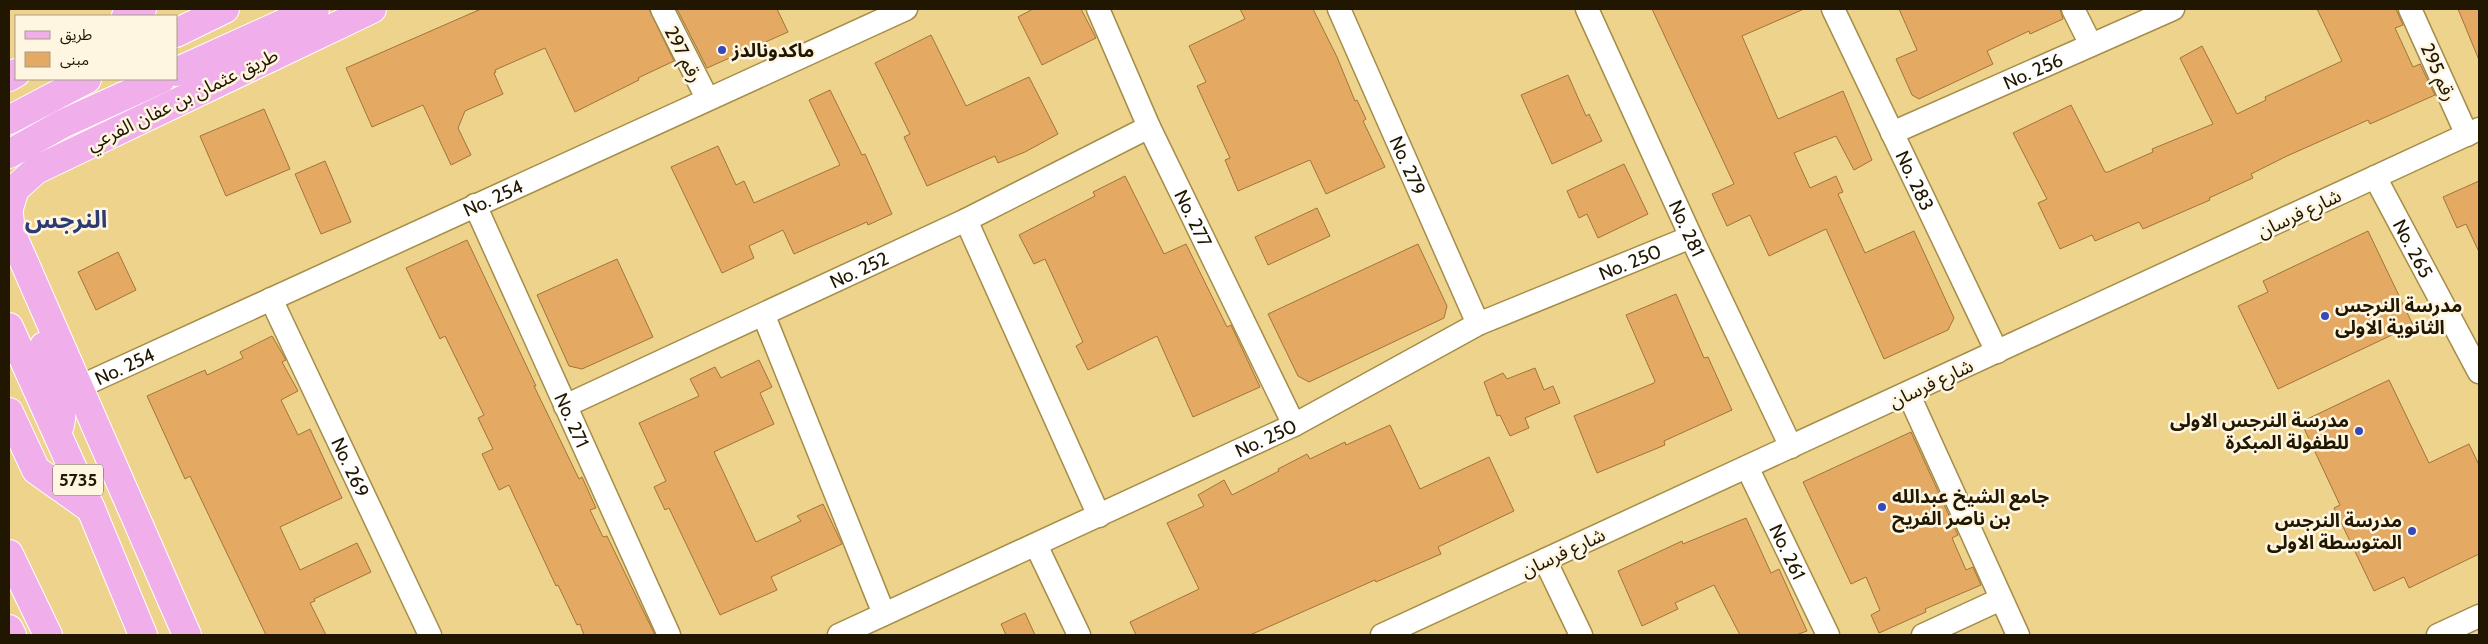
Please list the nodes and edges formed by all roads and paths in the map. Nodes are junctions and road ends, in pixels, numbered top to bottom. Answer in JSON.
{"nodes":[{"id":1,"x":142,"y":9,"type":"edge"},
{"id":2,"x":226,"y":9,"type":"edge"},
{"id":3,"x":315,"y":9,"type":"edge"},
{"id":4,"x":372,"y":9,"type":"edge"},
{"id":5,"x":662,"y":9,"type":"edge"},
{"id":6,"x":906,"y":9,"type":"edge"},
{"id":7,"x":1098,"y":9,"type":"edge"},
{"id":8,"x":1339,"y":9,"type":"edge"},
{"id":9,"x":1587,"y":9,"type":"edge"},
{"id":10,"x":1833,"y":9,"type":"edge"},
{"id":11,"x":2073,"y":9,"type":"edge"},
{"id":12,"x":2173,"y":9,"type":"edge"},
{"id":13,"x":2410,"y":9,"type":"edge"},
{"id":14,"x":128,"y":15,"type":"edge"},
{"id":15,"x":178,"y":32,"type":"edge"},
{"id":16,"x":2091,"y":45,"type":"junction"},
{"id":17,"x":178,"y":71,"type":"edge"},
{"id":18,"x":85,"y":80,"type":"edge"},
{"id":19,"x":159,"y":80,"type":"edge"},
{"id":20,"x":707,"y":98,"type":"junction"},
{"id":21,"x":9,"y":120,"type":"edge"},
{"id":22,"x":1149,"y":127,"type":"junction"},
{"id":23,"x":2473,"y":132,"type":"edge"},
{"id":24,"x":1892,"y":133,"type":"junction"},
{"id":25,"x":9,"y":154,"type":"edge"},
{"id":26,"x":2375,"y":177,"type":"junction"},
{"id":27,"x":475,"y":205,"type":"junction"},
{"id":28,"x":10,"y":218,"type":"edge"},
{"id":29,"x":966,"y":220,"type":"junction"},
{"id":30,"x":1691,"y":237,"type":"junction"},
{"id":31,"x":271,"y":299,"type":"junction"},
{"id":32,"x":764,"y":316,"type":"junction"},
{"id":33,"x":1478,"y":324,"type":"junction"},
{"id":34,"x":9,"y":326,"type":"edge"},
{"id":35,"x":1997,"y":352,"type":"junction"},
{"id":36,"x":9,"y":365,"type":"edge"},
{"id":37,"x":2479,"y":372,"type":"edge"},
{"id":38,"x":34,"y":383,"type":"junction"},
{"id":39,"x":79,"y":387,"type":"junction"},
{"id":40,"x":1908,"y":393,"type":"junction"},
{"id":41,"x":565,"y":406,"type":"junction"},
{"id":42,"x":9,"y":412,"type":"edge"},
{"id":43,"x":1294,"y":425,"type":"junction"},
{"id":44,"x":58,"y":434,"type":"junction"},
{"id":45,"x":1792,"y":447,"type":"junction"},
{"id":46,"x":1747,"y":467,"type":"junction"},
{"id":47,"x":91,"y":509,"type":"junction"},
{"id":48,"x":1100,"y":516,"type":"junction"},
{"id":49,"x":1036,"y":545,"type":"junction"},
{"id":50,"x":9,"y":554,"type":"edge"},
{"id":51,"x":1545,"y":560,"type":"junction"},
{"id":52,"x":2001,"y":599,"type":"junction"},
{"id":53,"x":884,"y":614,"type":"junction"},
{"id":54,"x":2479,"y":616,"type":"edge"},
{"id":55,"x":9,"y":629,"type":"edge"},
{"id":56,"x":12,"y":635,"type":"edge"},
{"id":57,"x":48,"y":635,"type":"edge"},
{"id":58,"x":143,"y":635,"type":"edge"},
{"id":59,"x":187,"y":635,"type":"edge"},
{"id":60,"x":430,"y":635,"type":"edge"},
{"id":61,"x":669,"y":635,"type":"edge"},
{"id":62,"x":839,"y":635,"type":"edge"},
{"id":63,"x":1079,"y":635,"type":"edge"},
{"id":64,"x":1382,"y":635,"type":"edge"},
{"id":65,"x":1581,"y":635,"type":"edge"},
{"id":66,"x":1828,"y":635,"type":"edge"},
{"id":67,"x":1923,"y":635,"type":"edge"},
{"id":68,"x":2018,"y":635,"type":"edge"},
{"id":69,"x":2438,"y":635,"type":"edge"}],
"edges":[{"from":1,"to":14,"type":"main road"},
{"from":2,"to":15,"type":"main road"},
{"from":3,"to":17,"type":"main road"},
{"from":4,"to":28,"type":"main road","name":"طريق عثمان بن عفان الفرعي"},
{"from":5,"to":20,"type":"street","name":"رقم 297"},
{"from":6,"to":20,"type":"street","name":"No. 254"},
{"from":7,"to":22,"type":"street","name":"No. 277"},
{"from":8,"to":33,"type":"street","name":"No. 279"},
{"from":9,"to":30,"type":"street","name":"No. 281"},
{"from":10,"to":24,"type":"street","name":"No. 283"},
{"from":11,"to":16,"type":"street"},
{"from":12,"to":16,"type":"street","name":"No. 256"},
{"from":13,"to":23,"type":"street","name":"رقم 295"},
{"from":16,"to":24,"type":"street","name":"No. 256"},
{"from":18,"to":21,"type":"main road"},
{"from":19,"to":25,"type":"main road"},
{"from":20,"to":27,"type":"street","name":"No. 254"},
{"from":22,"to":29,"type":"street","name":"No. 252"},
{"from":22,"to":43,"type":"street","name":"No. 277"},
{"from":23,"to":26,"type":"street","name":"شارع فرسان"},
{"from":24,"to":35,"type":"street","name":"No. 283"},
{"from":26,"to":35,"type":"street","name":"شارع فرسان"},
{"from":26,"to":37,"type":"street","name":"No. 265"},
{"from":27,"to":31,"type":"street","name":"No. 254"},
{"from":27,"to":41,"type":"street","name":"No. 271"},
{"from":28,"to":39,"type":"main road"},
{"from":28,"to":44,"type":"main road"},
{"from":29,"to":32,"type":"street","name":"No. 252"},
{"from":29,"to":48,"type":"street"},
{"from":30,"to":33,"type":"street","name":"No. 250"},
{"from":30,"to":45,"type":"street","name":"No. 281"},
{"from":31,"to":39,"type":"street","name":"No. 254"},
{"from":31,"to":60,"type":"street","name":"No. 269"},
{"from":32,"to":41,"type":"street","name":"No. 252"},
{"from":32,"to":53,"type":"street"},
{"from":33,"to":43,"type":"street","name":"No. 250"},
{"from":34,"to":38,"type":"main road","number":"5735"},
{"from":35,"to":40,"type":"street","name":"شارع فرسان"},
{"from":36,"to":38,"type":"main road"},
{"from":38,"to":44,"type":"main road","number":"5735"},
{"from":39,"to":59,"type":"main road"},
{"from":40,"to":45,"type":"street","name":"شارع فرسان"},
{"from":40,"to":52,"type":"street"},
{"from":41,"to":61,"type":"street","name":"No. 271"},
{"from":42,"to":47,"type":"main road"},
{"from":43,"to":48,"type":"street","name":"No. 250"},
{"from":44,"to":47,"type":"main road","number":"5735"},
{"from":45,"to":46,"type":"street","name":"شارع فرسان"},
{"from":46,"to":51,"type":"street","name":"شارع فرسان"},
{"from":46,"to":66,"type":"street","name":"No. 261"},
{"from":47,"to":58,"type":"main road","number":"5735"},
{"from":48,"to":49,"type":"street","name":"No. 250"},
{"from":49,"to":53,"type":"street","name":"No. 250"},
{"from":49,"to":63,"type":"street"},
{"from":50,"to":57,"type":"main road"},
{"from":51,"to":64,"type":"street","name":"شارع فرسان"},
{"from":51,"to":65,"type":"street"},
{"from":52,"to":67,"type":"street"},
{"from":52,"to":68,"type":"street"},
{"from":53,"to":62,"type":"street","name":"No. 250"},
{"from":54,"to":69,"type":"street"},
{"from":55,"to":56,"type":"main road"}]}
